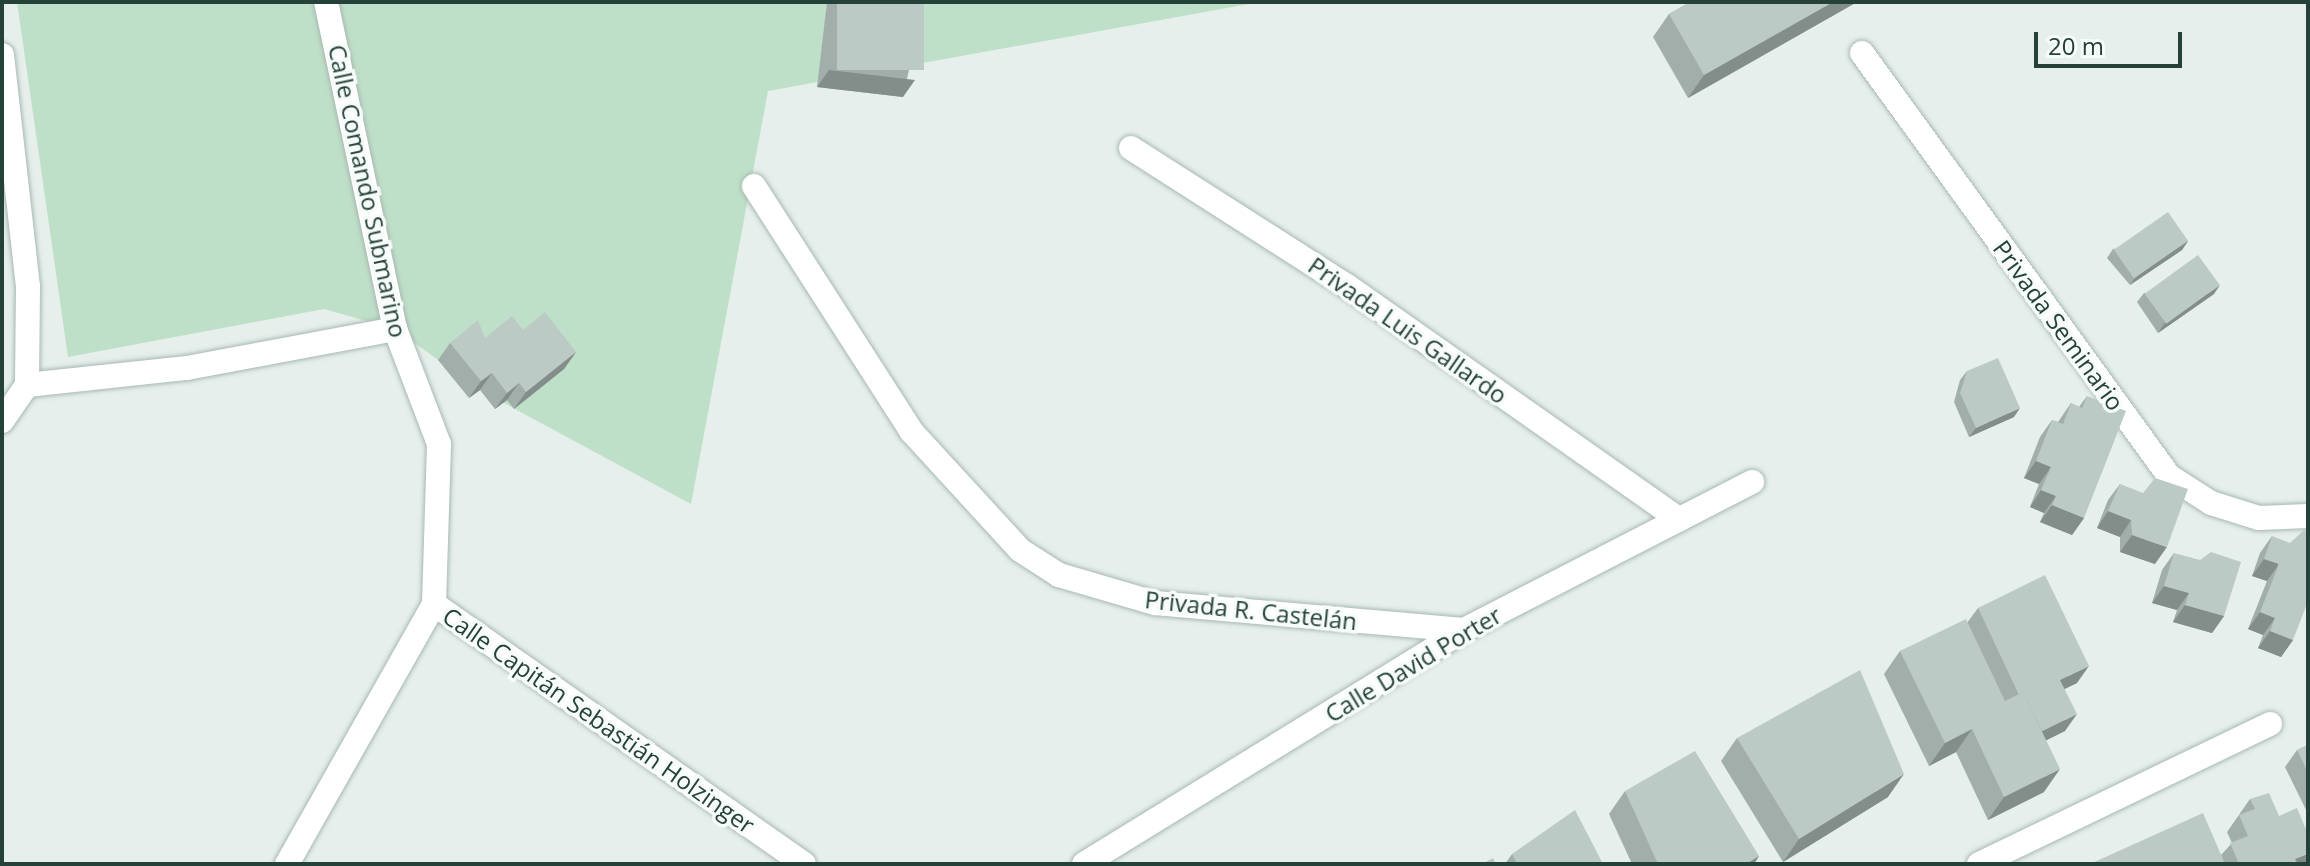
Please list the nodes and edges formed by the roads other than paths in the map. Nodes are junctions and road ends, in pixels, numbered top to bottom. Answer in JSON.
{"nodes":[{"id":1,"x":326,"y":2,"type":"edge"},
{"id":2,"x":1862,"y":53,"type":"dead end"},
{"id":3,"x":2,"y":55,"type":"edge"},
{"id":4,"x":1131,"y":148,"type":"dead end"},
{"id":5,"x":754,"y":186,"type":"dead end"},
{"id":6,"x":395,"y":329,"type":"junction"},
{"id":7,"x":27,"y":385,"type":"junction"},
{"id":8,"x":2,"y":421,"type":"edge"},
{"id":9,"x":1752,"y":482,"type":"dead end"},
{"id":10,"x":2308,"y":516,"type":"edge"},
{"id":11,"x":1679,"y":519,"type":"junction"},
{"id":12,"x":434,"y":604,"type":"junction"},
{"id":13,"x":1464,"y":630,"type":"junction"},
{"id":14,"x":2270,"y":724,"type":"dead end"},
{"id":15,"x":287,"y":864,"type":"edge"},
{"id":16,"x":804,"y":864,"type":"edge"},
{"id":17,"x":1084,"y":864,"type":"edge"},
{"id":18,"x":1979,"y":864,"type":"edge"}],
"edges":[{"from":1,"to":6,"type":"street","name":"Calle Comando Submarino"},
{"from":2,"to":10,"type":"street","name":"Privada Seminario"},
{"from":3,"to":7,"type":"street"},
{"from":4,"to":11,"type":"street","name":"Privada Luis Gallardo"},
{"from":5,"to":13,"type":"street","name":"Privada R. Castelán"},
{"from":6,"to":7,"type":"street"},
{"from":6,"to":12,"type":"street","name":"Calle Comando Submarino"},
{"from":7,"to":8,"type":"street"},
{"from":9,"to":11,"type":"street","name":"Calle David Porter"},
{"from":11,"to":13,"type":"street","name":"Calle David Porter"},
{"from":12,"to":15,"type":"street","name":"Calle Comando Submarino"},
{"from":12,"to":16,"type":"street","name":"Calle Capitán Sebastián Holzinger"},
{"from":13,"to":17,"type":"street","name":"Calle David Porter"},
{"from":14,"to":18,"type":"street"}]}
